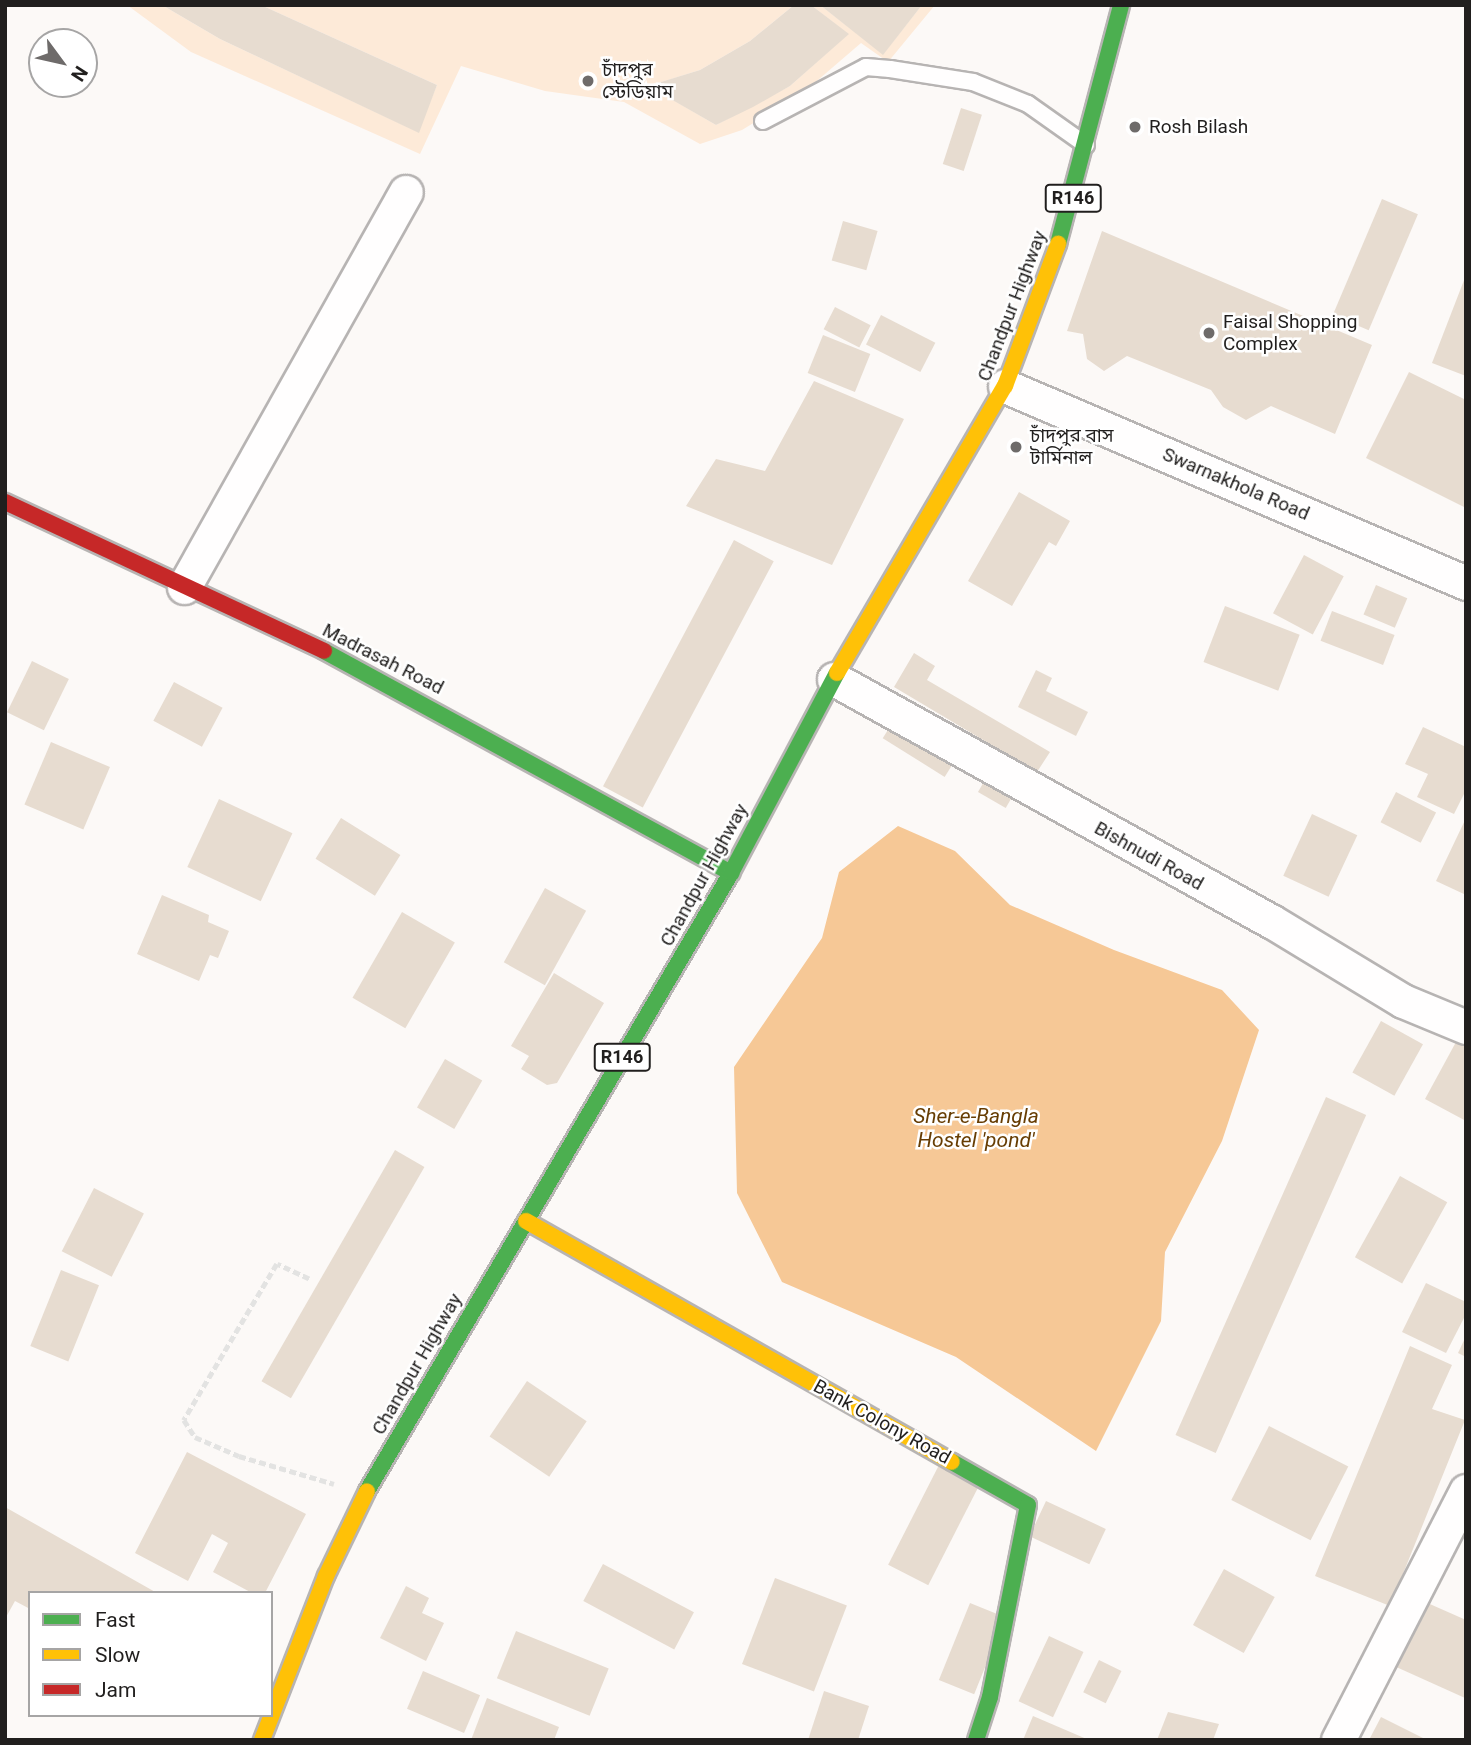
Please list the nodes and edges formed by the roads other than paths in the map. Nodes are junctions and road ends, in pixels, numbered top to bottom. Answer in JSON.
{"nodes":[{"id":1,"x":1121,"y":5,"type":"edge"},
{"id":2,"x":763,"y":121,"type":"dead end"},
{"id":3,"x":1088,"y":146,"type":"junction"},
{"id":4,"x":406,"y":192,"type":"dead end"},
{"id":5,"x":1005,"y":386,"type":"junction"},
{"id":6,"x":5,"y":502,"type":"edge"},
{"id":7,"x":1466,"y":583,"type":"edge"},
{"id":8,"x":184,"y":587,"type":"junction"},
{"id":9,"x":834,"y":679,"type":"junction"},
{"id":10,"x":731,"y":873,"type":"junction"},
{"id":11,"x":1466,"y":1027,"type":"edge"},
{"id":12,"x":526,"y":1221,"type":"junction"},
{"id":13,"x":1466,"y":1491,"type":"edge"},
{"id":14,"x":273,"y":1712,"type":"edge"},
{"id":15,"x":271,"y":1717,"type":"edge"},
{"id":16,"x":262,"y":1740,"type":"edge"},
{"id":17,"x":976,"y":1740,"type":"edge"},
{"id":18,"x":1338,"y":1740,"type":"edge"}],
"edges":[{"from":1,"to":3,"type":"main road","name":"Chandpur Highway","number":"R146"},
{"from":2,"to":3,"type":"lane"},
{"from":3,"to":5,"type":"main road","name":"Chandpur Highway","number":"R146"},
{"from":4,"to":8,"type":"street"},
{"from":5,"to":7,"type":"street","name":"Swarnakhola Road"},
{"from":5,"to":9,"type":"main road","name":"Chandpur Highway","number":"R146"},
{"from":6,"to":8,"type":"main road","name":"Madrasah Road"},
{"from":8,"to":10,"type":"main road","name":"Madrasah Road"},
{"from":9,"to":10,"type":"main road","name":"Chandpur Highway","number":"R146"},
{"from":9,"to":11,"type":"street","name":"Bishnudi Road"},
{"from":10,"to":12,"type":"main road","name":"Chandpur Highway","number":"R146"},
{"from":12,"to":14,"type":"main road","name":"Chandpur Highway","number":"R146"},
{"from":12,"to":17,"type":"main road","name":"Bank Colony Road"},
{"from":13,"to":18,"type":"street"},
{"from":15,"to":16,"type":"main road","name":"Chandpur Highway","number":"R146"}]}
